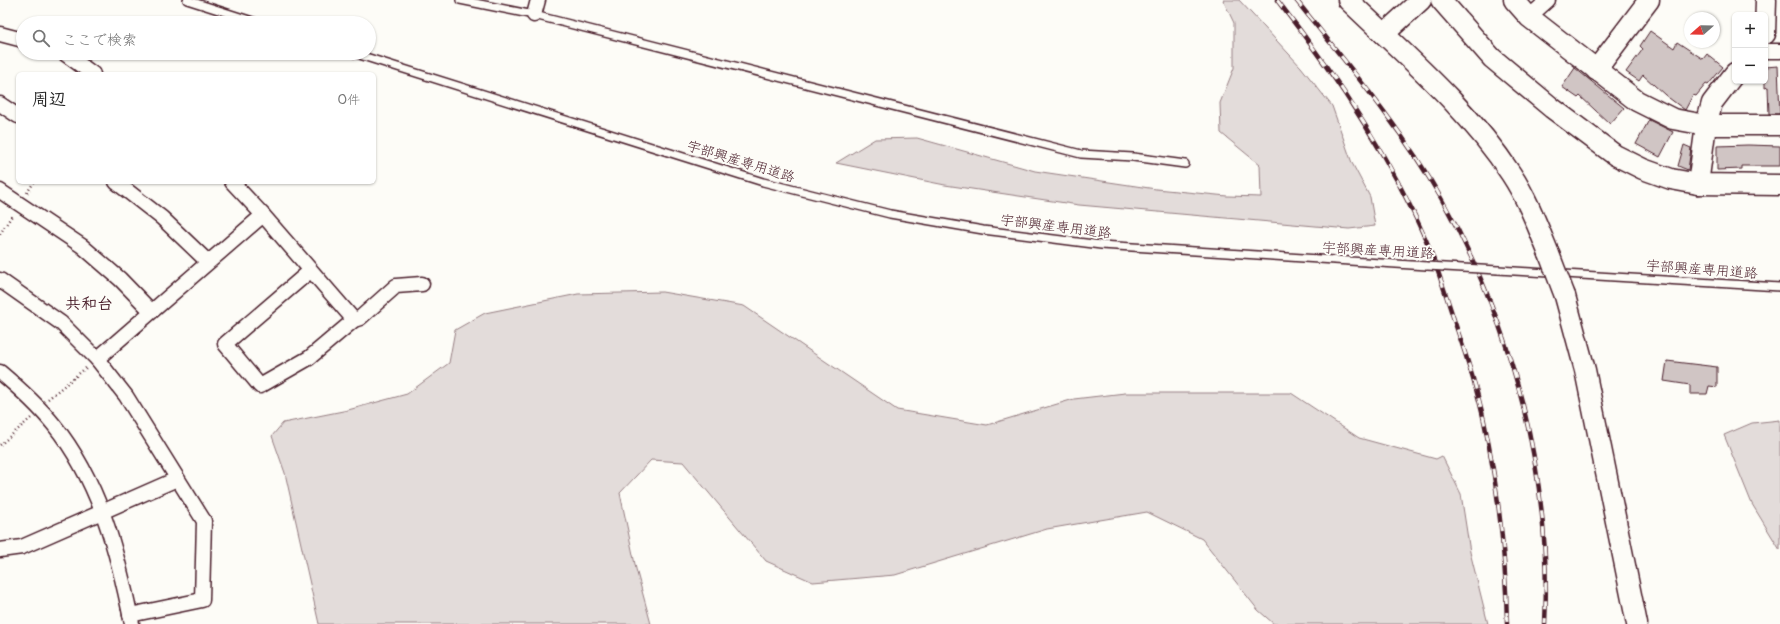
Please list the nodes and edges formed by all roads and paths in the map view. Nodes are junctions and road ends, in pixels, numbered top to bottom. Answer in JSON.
{"nodes":[{"id":1,"x":187,"y":0,"type":"edge"},
{"id":2,"x":460,"y":0,"type":"edge"},
{"id":3,"x":538,"y":0,"type":"edge"},
{"id":4,"x":1348,"y":0,"type":"edge"},
{"id":5,"x":1421,"y":0,"type":"edge"},
{"id":6,"x":1441,"y":0,"type":"edge"},
{"id":7,"x":1514,"y":0,"type":"edge"},
{"id":8,"x":1548,"y":0,"type":"edge"},
{"id":9,"x":1766,"y":0,"type":"edge"},
{"id":10,"x":1644,"y":2,"type":"edge"},
{"id":11,"x":1766,"y":12,"type":"edge"},
{"id":12,"x":534,"y":15,"type":"junction"},
{"id":13,"x":237,"y":16,"type":"edge"},
{"id":14,"x":1529,"y":17,"type":"junction"},
{"id":15,"x":0,"y":34,"type":"edge"},
{"id":16,"x":1384,"y":34,"type":"junction"},
{"id":17,"x":16,"y":38,"type":"edge"},
{"id":18,"x":1768,"y":51,"type":"edge"},
{"id":19,"x":1780,"y":51,"type":"edge"},
{"id":20,"x":74,"y":60,"type":"edge"},
{"id":21,"x":374,"y":60,"type":"edge"},
{"id":22,"x":1596,"y":70,"type":"junction"},
{"id":23,"x":90,"y":72,"type":"edge"},
{"id":24,"x":1732,"y":77,"type":"edge"},
{"id":25,"x":0,"y":104,"type":"edge"},
{"id":26,"x":16,"y":115,"type":"edge"},
{"id":27,"x":1780,"y":125,"type":"edge"},
{"id":28,"x":1706,"y":126,"type":"junction"},
{"id":29,"x":1185,"y":164,"type":"dead end"},
{"id":30,"x":119,"y":184,"type":"edge"},
{"id":31,"x":234,"y":184,"type":"edge"},
{"id":32,"x":1698,"y":184,"type":"junction"},
{"id":33,"x":1780,"y":185,"type":"edge"},
{"id":34,"x":0,"y":191,"type":"edge"},
{"id":35,"x":263,"y":215,"type":"junction"},
{"id":36,"x":208,"y":262,"type":"junction"},
{"id":37,"x":310,"y":271,"type":"junction"},
{"id":38,"x":0,"y":280,"type":"edge"},
{"id":39,"x":422,"y":284,"type":"dead end"},
{"id":40,"x":1780,"y":287,"type":"edge"},
{"id":41,"x":151,"y":311,"type":"junction"},
{"id":42,"x":354,"y":320,"type":"junction"},
{"id":43,"x":97,"y":359,"type":"junction"},
{"id":44,"x":0,"y":372,"type":"edge"},
{"id":45,"x":45,"y":402,"type":"dead end"},
{"id":46,"x":34,"y":415,"type":"dead end"},
{"id":47,"x":0,"y":445,"type":"edge"},
{"id":48,"x":177,"y":479,"type":"junction"},
{"id":49,"x":102,"y":511,"type":"junction"},
{"id":50,"x":0,"y":550,"type":"edge"},
{"id":51,"x":131,"y":620,"type":"edge"},
{"id":52,"x":1638,"y":624,"type":"edge"}],
"edges":[{"from":1,"to":13,"type":"lane"},
{"from":2,"to":12,"type":"lane"},
{"from":3,"to":12,"type":"street"},
{"from":4,"to":16,"type":"street"},
{"from":5,"to":16,"type":"street"},
{"from":6,"to":32,"type":"street"},
{"from":7,"to":14,"type":"street"},
{"from":8,"to":14,"type":"street"},
{"from":9,"to":11,"type":"street"},
{"from":10,"to":22,"type":"street"},
{"from":12,"to":29,"type":"lane"},
{"from":14,"to":22,"type":"street"},
{"from":15,"to":17,"type":"street"},
{"from":16,"to":52,"type":"street","bridge":true},
{"from":18,"to":19,"type":"street"},
{"from":20,"to":23,"type":"street"},
{"from":21,"to":40,"type":"lane","name":"宇部興産専用道路","bridge":true},
{"from":22,"to":28,"type":"street"},
{"from":24,"to":28,"type":"street"},
{"from":25,"to":26,"type":"street"},
{"from":27,"to":28,"type":"street"},
{"from":28,"to":32,"type":"street"},
{"from":30,"to":36,"type":"street"},
{"from":31,"to":35,"type":"street"},
{"from":32,"to":33,"type":"street"},
{"from":34,"to":41,"type":"street"},
{"from":35,"to":36,"type":"street"},
{"from":35,"to":37,"type":"street"},
{"from":36,"to":41,"type":"street"},
{"from":37,"to":42,"type":"street"},
{"from":37,"to":42,"type":"street"},
{"from":38,"to":43,"type":"street"},
{"from":39,"to":42,"type":"street"},
{"from":41,"to":43,"type":"street"},
{"from":43,"to":45,"type":"path"},
{"from":43,"to":48,"type":"street"},
{"from":44,"to":49,"type":"street"},
{"from":46,"to":47,"type":"path"},
{"from":48,"to":49,"type":"street"},
{"from":48,"to":51,"type":"street"},
{"from":49,"to":50,"type":"street"},
{"from":49,"to":51,"type":"street"}]}
